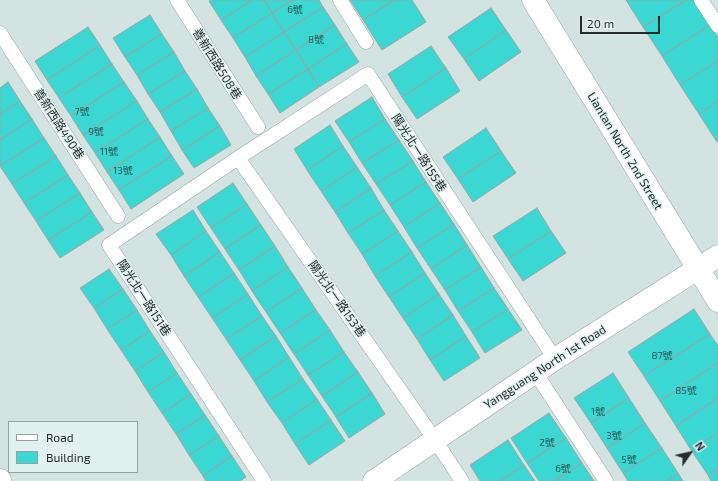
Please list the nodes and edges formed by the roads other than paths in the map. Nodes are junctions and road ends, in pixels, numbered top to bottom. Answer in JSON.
{"nodes":[{"id":1,"x":177,"y":0,"type":"edge"},
{"id":2,"x":340,"y":0,"type":"edge"},
{"id":3,"x":533,"y":0,"type":"edge"},
{"id":4,"x":701,"y":0,"type":"edge"},
{"id":5,"x":718,"y":26,"type":"edge"},
{"id":6,"x":0,"y":33,"type":"edge"},
{"id":7,"x":366,"y":42,"type":"dead end"},
{"id":8,"x":258,"y":128,"type":"dead end"},
{"id":9,"x":238,"y":158,"type":"junction"},
{"id":10,"x":118,"y":216,"type":"dead end"},
{"id":11,"x":718,"y":256,"type":"edge"},
{"id":12,"x":698,"y":269,"type":"junction"},
{"id":13,"x":718,"y":301,"type":"edge"},
{"id":14,"x":555,"y":359,"type":"junction"},
{"id":15,"x":535,"y":372,"type":"junction"},
{"id":16,"x":435,"y":440,"type":"junction"},
{"id":17,"x":264,"y":481,"type":"edge"},
{"id":18,"x":374,"y":481,"type":"edge"},
{"id":19,"x":462,"y":481,"type":"edge"},
{"id":20,"x":606,"y":481,"type":"edge"}],
"edges":[{"from":1,"to":8,"type":"lane","name":"善新西路508巷"},
{"from":2,"to":7,"type":"lane"},
{"from":3,"to":12,"type":"street","name":"Liantan North 2nd Street"},
{"from":4,"to":5,"type":"lane"},
{"from":6,"to":10,"type":"lane","name":"善新西路490巷"},
{"from":9,"to":14,"type":"lane","name":"陽光北一路155巷"},
{"from":9,"to":16,"type":"lane","name":"陽光北一路153巷"},
{"from":9,"to":17,"type":"lane","name":"陽光北一路151巷"},
{"from":11,"to":12,"type":"street","name":"Yangguang North 1st Road"},
{"from":12,"to":13,"type":"street","name":"Liantan North 2nd Street"},
{"from":12,"to":14,"type":"street","name":"Yangguang North 1st Road"},
{"from":14,"to":15,"type":"street","name":"Yangguang North 1st Road"},
{"from":15,"to":16,"type":"street","name":"Yangguang North 1st Road"},
{"from":15,"to":20,"type":"lane"},
{"from":16,"to":18,"type":"street","name":"Yangguang North 1st Road"},
{"from":16,"to":19,"type":"lane","name":"陽光北一路153巷"}]}
